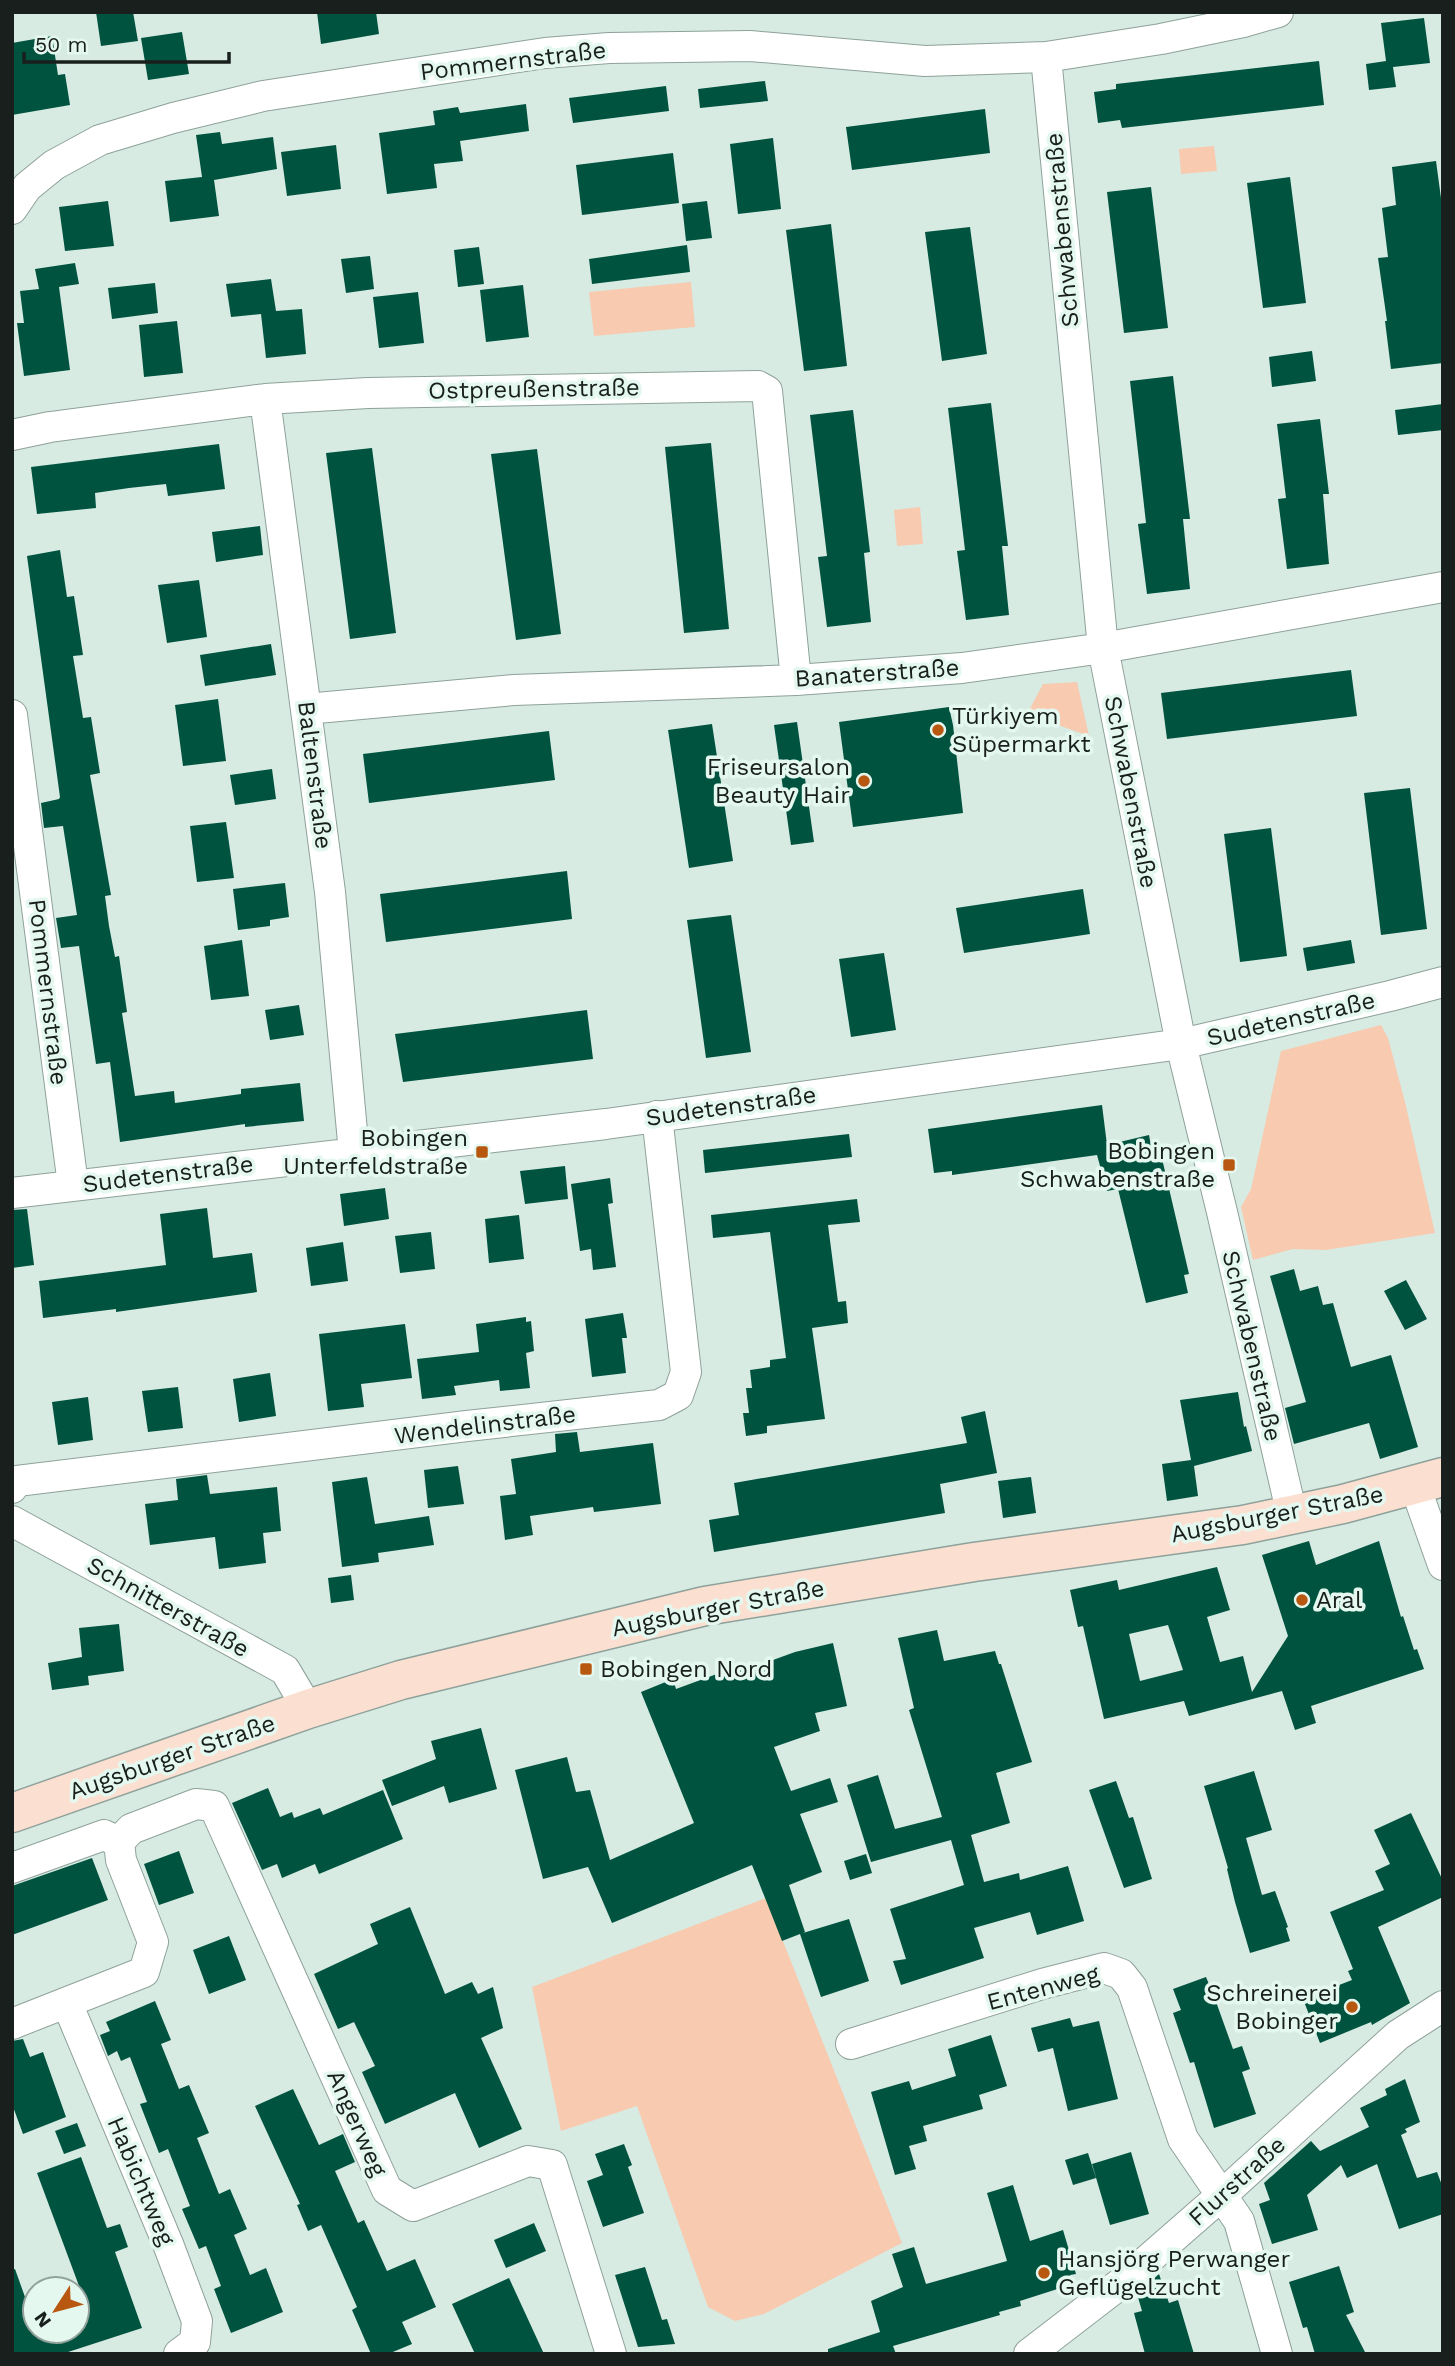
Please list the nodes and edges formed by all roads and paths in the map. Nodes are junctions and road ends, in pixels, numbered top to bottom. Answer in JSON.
{"nodes":[{"id":1,"x":1278,"y":12,"type":"edge"},
{"id":2,"x":1046,"y":57,"type":"junction"},
{"id":3,"x":12,"y":209,"type":"edge"},
{"id":4,"x":265,"y":399,"type":"junction"},
{"id":5,"x":12,"y":435,"type":"edge"},
{"id":6,"x":1443,"y":587,"type":"edge"},
{"id":7,"x":1103,"y":649,"type":"junction"},
{"id":8,"x":796,"y":680,"type":"junction"},
{"id":9,"x":306,"y":709,"type":"junction"},
{"id":10,"x":12,"y":715,"type":"edge"},
{"id":11,"x":1443,"y":982,"type":"edge"},
{"id":12,"x":1181,"y":1044,"type":"junction"},
{"id":13,"x":657,"y":1116,"type":"junction"},
{"id":14,"x":354,"y":1153,"type":"junction"},
{"id":15,"x":73,"y":1185,"type":"junction"},
{"id":16,"x":12,"y":1193,"type":"edge"},
{"id":17,"x":1429,"y":1482,"type":"edge"},
{"id":18,"x":12,"y":1488,"type":"edge"},
{"id":19,"x":1292,"y":1515,"type":"junction"},
{"id":20,"x":12,"y":1521,"type":"edge"},
{"id":21,"x":1443,"y":1565,"type":"edge"},
{"id":22,"x":308,"y":1709,"type":"junction"},
{"id":23,"x":12,"y":1813,"type":"edge"},
{"id":24,"x":119,"y":1842,"type":"junction"},
{"id":25,"x":12,"y":1868,"type":"edge"},
{"id":26,"x":67,"y":2003,"type":"junction"},
{"id":27,"x":1443,"y":2006,"type":"edge"},
{"id":28,"x":12,"y":2024,"type":"edge"},
{"id":29,"x":851,"y":2044,"type":"dead end"},
{"id":30,"x":1222,"y":2195,"type":"junction"},
{"id":31,"x":179,"y":2354,"type":"edge"},
{"id":32,"x":611,"y":2354,"type":"edge"},
{"id":33,"x":1029,"y":2354,"type":"edge"},
{"id":34,"x":1278,"y":2354,"type":"edge"}],
"edges":[{"from":1,"to":2,"type":"street","name":"Pommernstraße"},
{"from":2,"to":3,"type":"street","name":"Pommernstraße"},
{"from":2,"to":7,"type":"street","name":"Schwabenstraße"},
{"from":4,"to":5,"type":"street","name":"Ostpreußenstraße"},
{"from":4,"to":8,"type":"street","name":"Ostpreußenstraße"},
{"from":4,"to":9,"type":"street","name":"Baltenstraße"},
{"from":6,"to":7,"type":"street","name":"Banaterstraße"},
{"from":7,"to":8,"type":"street","name":"Banaterstraße"},
{"from":7,"to":12,"type":"street","name":"Schwabenstraße"},
{"from":8,"to":9,"type":"street","name":"Banaterstraße"},
{"from":9,"to":14,"type":"street","name":"Baltenstraße"},
{"from":10,"to":15,"type":"street","name":"Pommernstraße"},
{"from":11,"to":12,"type":"street","name":"Sudetenstraße"},
{"from":12,"to":13,"type":"street","name":"Sudetenstraße"},
{"from":12,"to":19,"type":"street","name":"Schwabenstraße"},
{"from":13,"to":14,"type":"street","name":"Sudetenstraße"},
{"from":13,"to":18,"type":"street","name":"Wendelinstraße"},
{"from":14,"to":15,"type":"street","name":"Sudetenstraße"},
{"from":15,"to":16,"type":"street","name":"Sudetenstraße"},
{"from":17,"to":19,"type":"street","name":"Augsburger Straße"},
{"from":17,"to":21,"type":"street"},
{"from":19,"to":22,"type":"street","name":"Augsburger Straße"},
{"from":20,"to":22,"type":"street","name":"Schnitterstraße"},
{"from":22,"to":23,"type":"street","name":"Augsburger Straße"},
{"from":24,"to":25,"type":"street"},
{"from":24,"to":26,"type":"street"},
{"from":24,"to":32,"type":"street","name":"Angerweg"},
{"from":26,"to":28,"type":"street"},
{"from":26,"to":31,"type":"street","name":"Habichtweg"},
{"from":27,"to":30,"type":"street","name":"Flurstraße"},
{"from":29,"to":30,"type":"street","name":"Entenweg"},
{"from":30,"to":33,"type":"street","name":"Flurstraße"},
{"from":30,"to":34,"type":"street","name":"Entenweg"}]}
